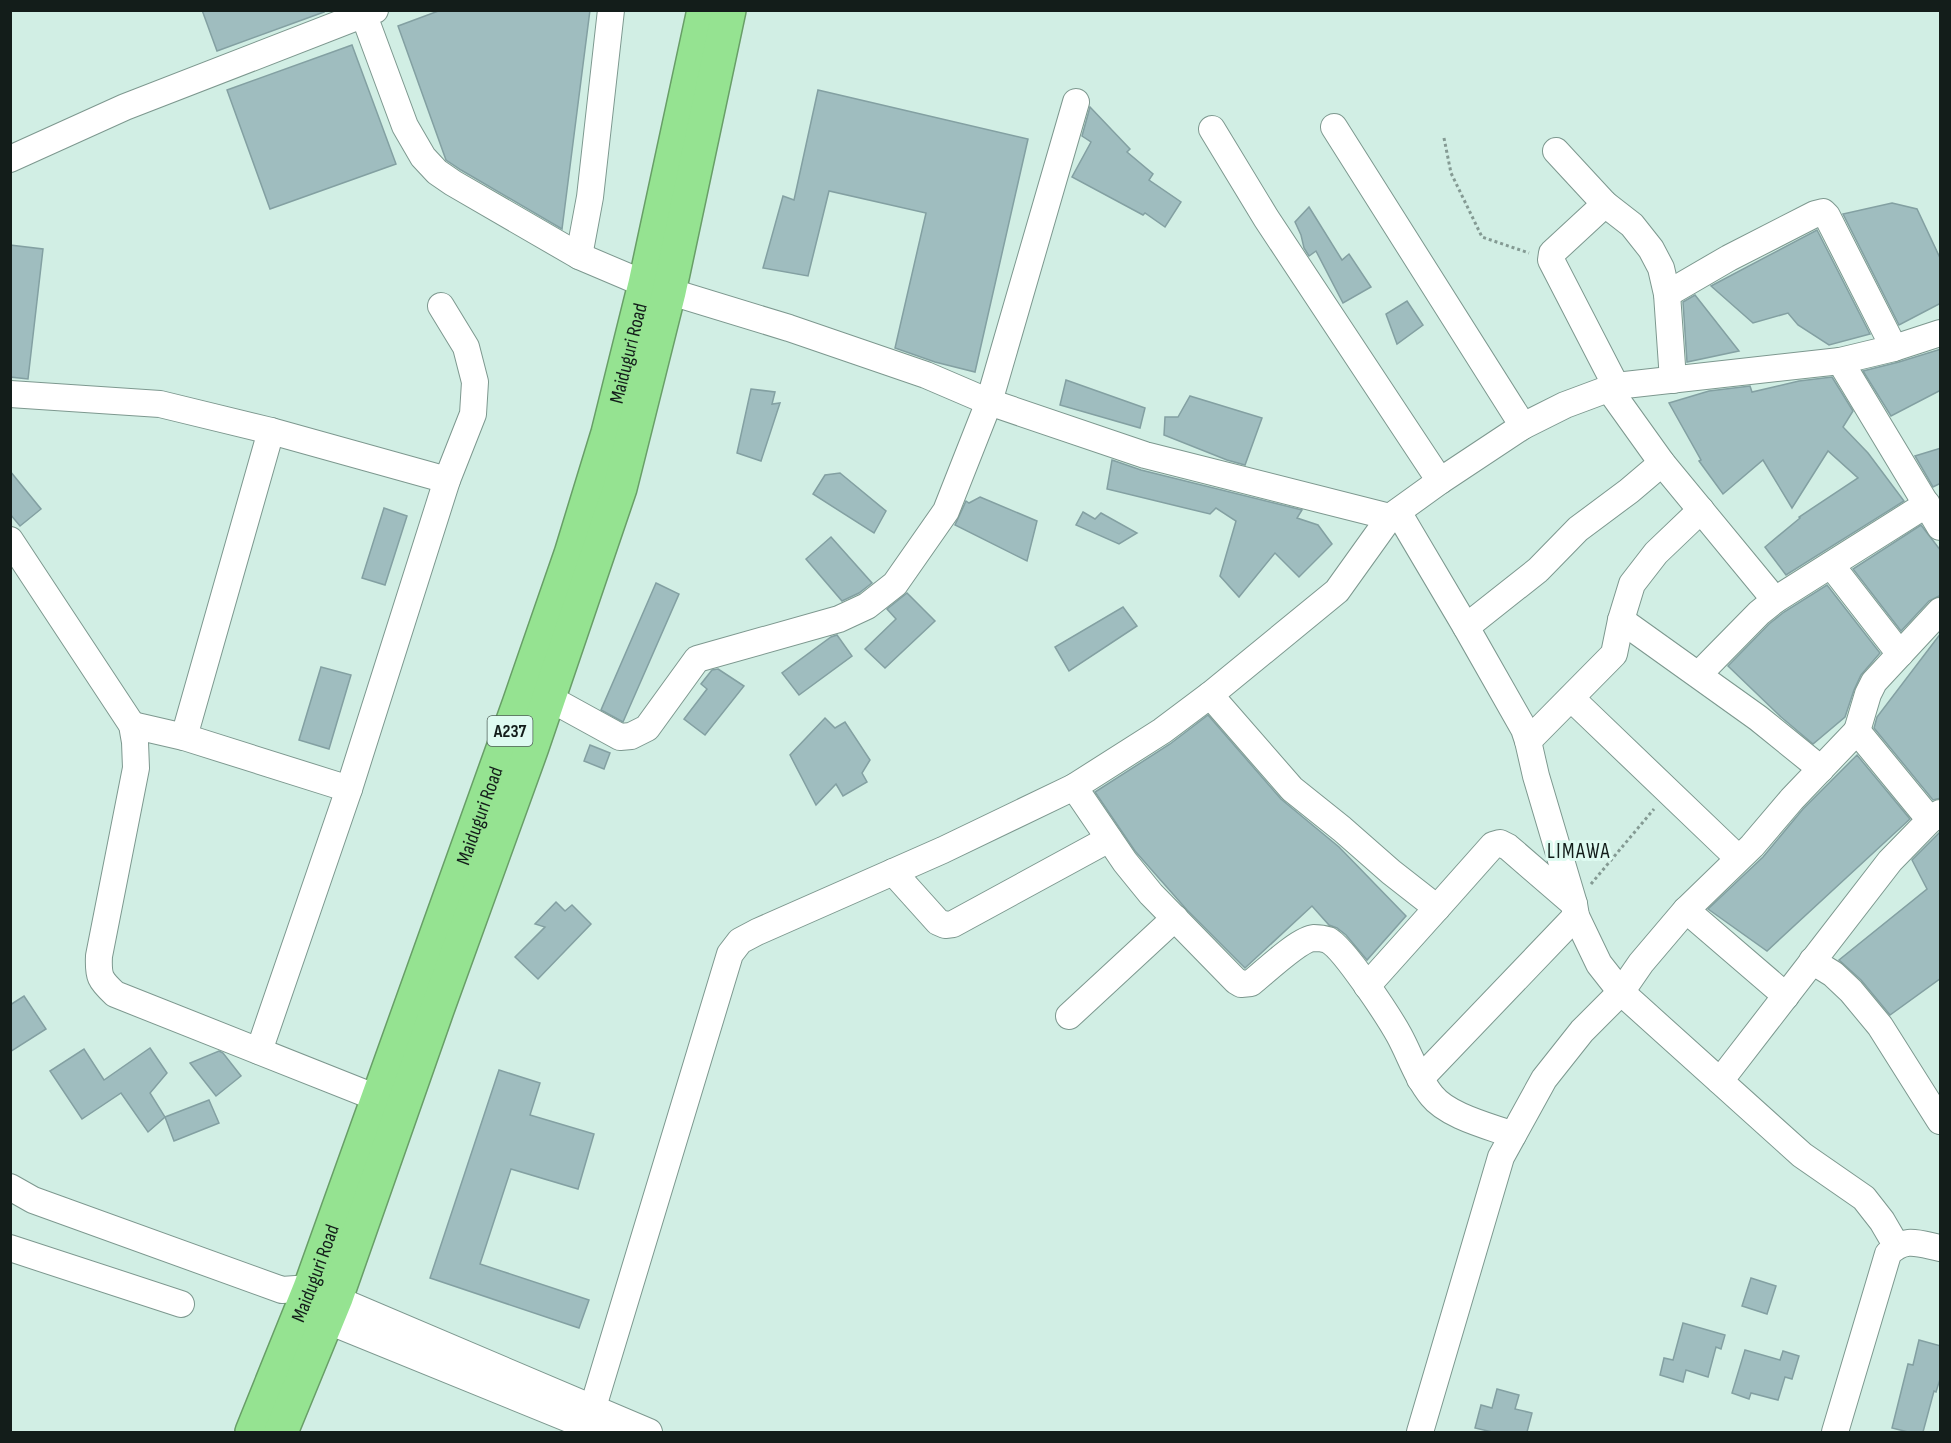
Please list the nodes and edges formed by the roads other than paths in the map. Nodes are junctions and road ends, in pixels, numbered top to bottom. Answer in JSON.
{"nodes":[{"id":1,"x":611,"y":10,"type":"edge"},
{"id":2,"x":704,"y":10,"type":"edge"},
{"id":3,"x":729,"y":10,"type":"edge"},
{"id":4,"x":367,"y":12,"type":"edge"},
{"id":5,"x":1076,"y":102,"type":"dead end"},
{"id":6,"x":1334,"y":127,"type":"dead end"},
{"id":7,"x":1212,"y":129,"type":"dead end"},
{"id":8,"x":1556,"y":151,"type":"dead end"},
{"id":9,"x":10,"y":159,"type":"edge"},
{"id":10,"x":1605,"y":204,"type":"junction"},
{"id":11,"x":579,"y":256,"type":"junction"},
{"id":12,"x":657,"y":288,"type":"junction"},
{"id":13,"x":1667,"y":294,"type":"junction"},
{"id":14,"x":441,"y":306,"type":"dead end"},
{"id":15,"x":1941,"y":333,"type":"edge"},
{"id":16,"x":1894,"y":348,"type":"junction"},
{"id":17,"x":1840,"y":361,"type":"junction"},
{"id":18,"x":1673,"y":380,"type":"junction"},
{"id":19,"x":1612,"y":388,"type":"junction"},
{"id":20,"x":10,"y":394,"type":"edge"},
{"id":21,"x":989,"y":402,"type":"junction"},
{"id":22,"x":1522,"y":426,"type":"junction"},
{"id":23,"x":272,"y":431,"type":"junction"},
{"id":24,"x":1662,"y":464,"type":"junction"},
{"id":25,"x":447,"y":480,"type":"junction"},
{"id":26,"x":1440,"y":480,"type":"junction"},
{"id":27,"x":1927,"y":504,"type":"junction"},
{"id":28,"x":1701,"y":510,"type":"junction"},
{"id":29,"x":1394,"y":514,"type":"junction"},
{"id":30,"x":1941,"y":527,"type":"edge"},
{"id":31,"x":10,"y":540,"type":"edge"},
{"id":32,"x":1831,"y":565,"type":"junction"},
{"id":33,"x":1775,"y":600,"type":"junction"},
{"id":34,"x":1941,"y":612,"type":"edge"},
{"id":35,"x":1621,"y":620,"type":"junction"},
{"id":36,"x":1466,"y":627,"type":"junction"},
{"id":37,"x":1900,"y":654,"type":"junction"},
{"id":38,"x":1699,"y":674,"type":"junction"},
{"id":39,"x":1210,"y":695,"type":"junction"},
{"id":40,"x":549,"y":698,"type":"junction"},
{"id":41,"x":1571,"y":698,"type":"junction"},
{"id":42,"x":132,"y":725,"type":"junction"},
{"id":43,"x":1857,"y":731,"type":"junction"},
{"id":44,"x":184,"y":736,"type":"junction"},
{"id":45,"x":1528,"y":741,"type":"junction"},
{"id":46,"x":1821,"y":769,"type":"junction"},
{"id":47,"x":1074,"y":787,"type":"junction"},
{"id":48,"x":349,"y":789,"type":"junction"},
{"id":49,"x":1935,"y":816,"type":"edge"},
{"id":50,"x":1110,"y":839,"type":"junction"},
{"id":51,"x":1738,"y":858,"type":"junction"},
{"id":52,"x":893,"y":872,"type":"junction"},
{"id":53,"x":1437,"y":908,"type":"junction"},
{"id":54,"x":1575,"y":910,"type":"junction"},
{"id":55,"x":1686,"y":910,"type":"junction"},
{"id":56,"x":1175,"y":918,"type":"junction"},
{"id":57,"x":1812,"y":961,"type":"junction"},
{"id":58,"x":1367,"y":987,"type":"junction"},
{"id":59,"x":1621,"y":992,"type":"junction"},
{"id":60,"x":1786,"y":996,"type":"junction"},
{"id":61,"x":1070,"y":1016,"type":"dead end"},
{"id":62,"x":259,"y":1051,"type":"junction"},
{"id":63,"x":1420,"y":1079,"type":"junction"},
{"id":64,"x":1720,"y":1081,"type":"junction"},
{"id":65,"x":377,"y":1098,"type":"junction"},
{"id":66,"x":1941,"y":1120,"type":"edge"},
{"id":67,"x":1513,"y":1135,"type":"junction"},
{"id":68,"x":10,"y":1187,"type":"edge"},
{"id":69,"x":1896,"y":1245,"type":"junction"},
{"id":70,"x":10,"y":1248,"type":"edge"},
{"id":71,"x":1941,"y":1248,"type":"edge"},
{"id":72,"x":311,"y":1301,"type":"junction"},
{"id":73,"x":181,"y":1304,"type":"dead end"},
{"id":74,"x":593,"y":1423,"type":"edge"},
{"id":75,"x":252,"y":1432,"type":"edge"},
{"id":76,"x":281,"y":1432,"type":"edge"},
{"id":77,"x":650,"y":1432,"type":"edge"},
{"id":78,"x":1420,"y":1432,"type":"edge"},
{"id":79,"x":1835,"y":1432,"type":"edge"}],
"edges":[{"from":1,"to":11,"type":"street"},
{"from":2,"to":12,"type":"highway","name":"Maiduguri Road","number":"A237"},
{"from":3,"to":12,"type":"highway","name":"Maiduguri Road","number":"A237"},
{"from":4,"to":9,"type":"street"},
{"from":4,"to":11,"type":"street"},
{"from":5,"to":21,"type":"street"},
{"from":6,"to":22,"type":"street"},
{"from":7,"to":26,"type":"street"},
{"from":8,"to":10,"type":"street"},
{"from":10,"to":13,"type":"street"},
{"from":10,"to":19,"type":"street"},
{"from":11,"to":12,"type":"street"},
{"from":12,"to":21,"type":"street"},
{"from":12,"to":40,"type":"highway","name":"Maiduguri Road","number":"A237"},
{"from":12,"to":65,"type":"highway","name":"Maiduguri Road","number":"A237"},
{"from":13,"to":16,"type":"street"},
{"from":13,"to":18,"type":"street"},
{"from":14,"to":25,"type":"street"},
{"from":15,"to":16,"type":"street"},
{"from":16,"to":17,"type":"street"},
{"from":17,"to":18,"type":"street"},
{"from":17,"to":27,"type":"street"},
{"from":18,"to":19,"type":"street"},
{"from":19,"to":22,"type":"street"},
{"from":19,"to":24,"type":"street"},
{"from":20,"to":23,"type":"street"},
{"from":21,"to":29,"type":"street"},
{"from":21,"to":40,"type":"street"},
{"from":22,"to":26,"type":"street"},
{"from":23,"to":25,"type":"street"},
{"from":23,"to":44,"type":"street"},
{"from":24,"to":28,"type":"street"},
{"from":24,"to":36,"type":"street"},
{"from":25,"to":48,"type":"street"},
{"from":26,"to":29,"type":"street"},
{"from":27,"to":30,"type":"street"},
{"from":27,"to":32,"type":"street"},
{"from":28,"to":33,"type":"street"},
{"from":28,"to":35,"type":"street"},
{"from":29,"to":36,"type":"street"},
{"from":29,"to":39,"type":"street"},
{"from":31,"to":42,"type":"street"},
{"from":32,"to":33,"type":"street"},
{"from":32,"to":37,"type":"street"},
{"from":33,"to":38,"type":"street"},
{"from":34,"to":37,"type":"street"},
{"from":35,"to":38,"type":"street"},
{"from":35,"to":41,"type":"street"},
{"from":36,"to":45,"type":"street"},
{"from":37,"to":43,"type":"street"},
{"from":38,"to":46,"type":"street"},
{"from":39,"to":47,"type":"street"},
{"from":39,"to":53,"type":"street"},
{"from":40,"to":72,"type":"highway","name":"Maiduguri Road","number":"A237"},
{"from":41,"to":45,"type":"street"},
{"from":41,"to":51,"type":"street"},
{"from":42,"to":44,"type":"street"},
{"from":42,"to":62,"type":"street"},
{"from":43,"to":46,"type":"street"},
{"from":43,"to":49,"type":"street"},
{"from":44,"to":48,"type":"street"},
{"from":45,"to":54,"type":"street"},
{"from":46,"to":51,"type":"street"},
{"from":47,"to":50,"type":"street"},
{"from":47,"to":52,"type":"street"},
{"from":48,"to":62,"type":"street"},
{"from":49,"to":57,"type":"street"},
{"from":50,"to":52,"type":"street"},
{"from":50,"to":56,"type":"street"},
{"from":51,"to":55,"type":"street"},
{"from":52,"to":74,"type":"street"},
{"from":53,"to":54,"type":"street"},
{"from":53,"to":58,"type":"street"},
{"from":54,"to":59,"type":"street"},
{"from":54,"to":63,"type":"street"},
{"from":55,"to":59,"type":"street"},
{"from":55,"to":60,"type":"street"},
{"from":56,"to":58,"type":"street"},
{"from":56,"to":61,"type":"street"},
{"from":57,"to":60,"type":"street"},
{"from":57,"to":66,"type":"street"},
{"from":58,"to":63,"type":"street"},
{"from":59,"to":64,"type":"street"},
{"from":59,"to":67,"type":"street"},
{"from":60,"to":64,"type":"street"},
{"from":62,"to":65,"type":"street"},
{"from":63,"to":67,"type":"street"},
{"from":64,"to":69,"type":"street"},
{"from":65,"to":72,"type":"highway","name":"Maiduguri Road","number":"A237"},
{"from":67,"to":78,"type":"street"},
{"from":68,"to":72,"type":"street"},
{"from":69,"to":71,"type":"street"},
{"from":69,"to":79,"type":"street"},
{"from":70,"to":73,"type":"street"},
{"from":72,"to":74,"type":"street"},
{"from":72,"to":75,"type":"highway","name":"Maiduguri Road","number":"A237"},
{"from":72,"to":76,"type":"highway","name":"Maiduguri Road","number":"A237"},
{"from":74,"to":77,"type":"street"}]}
